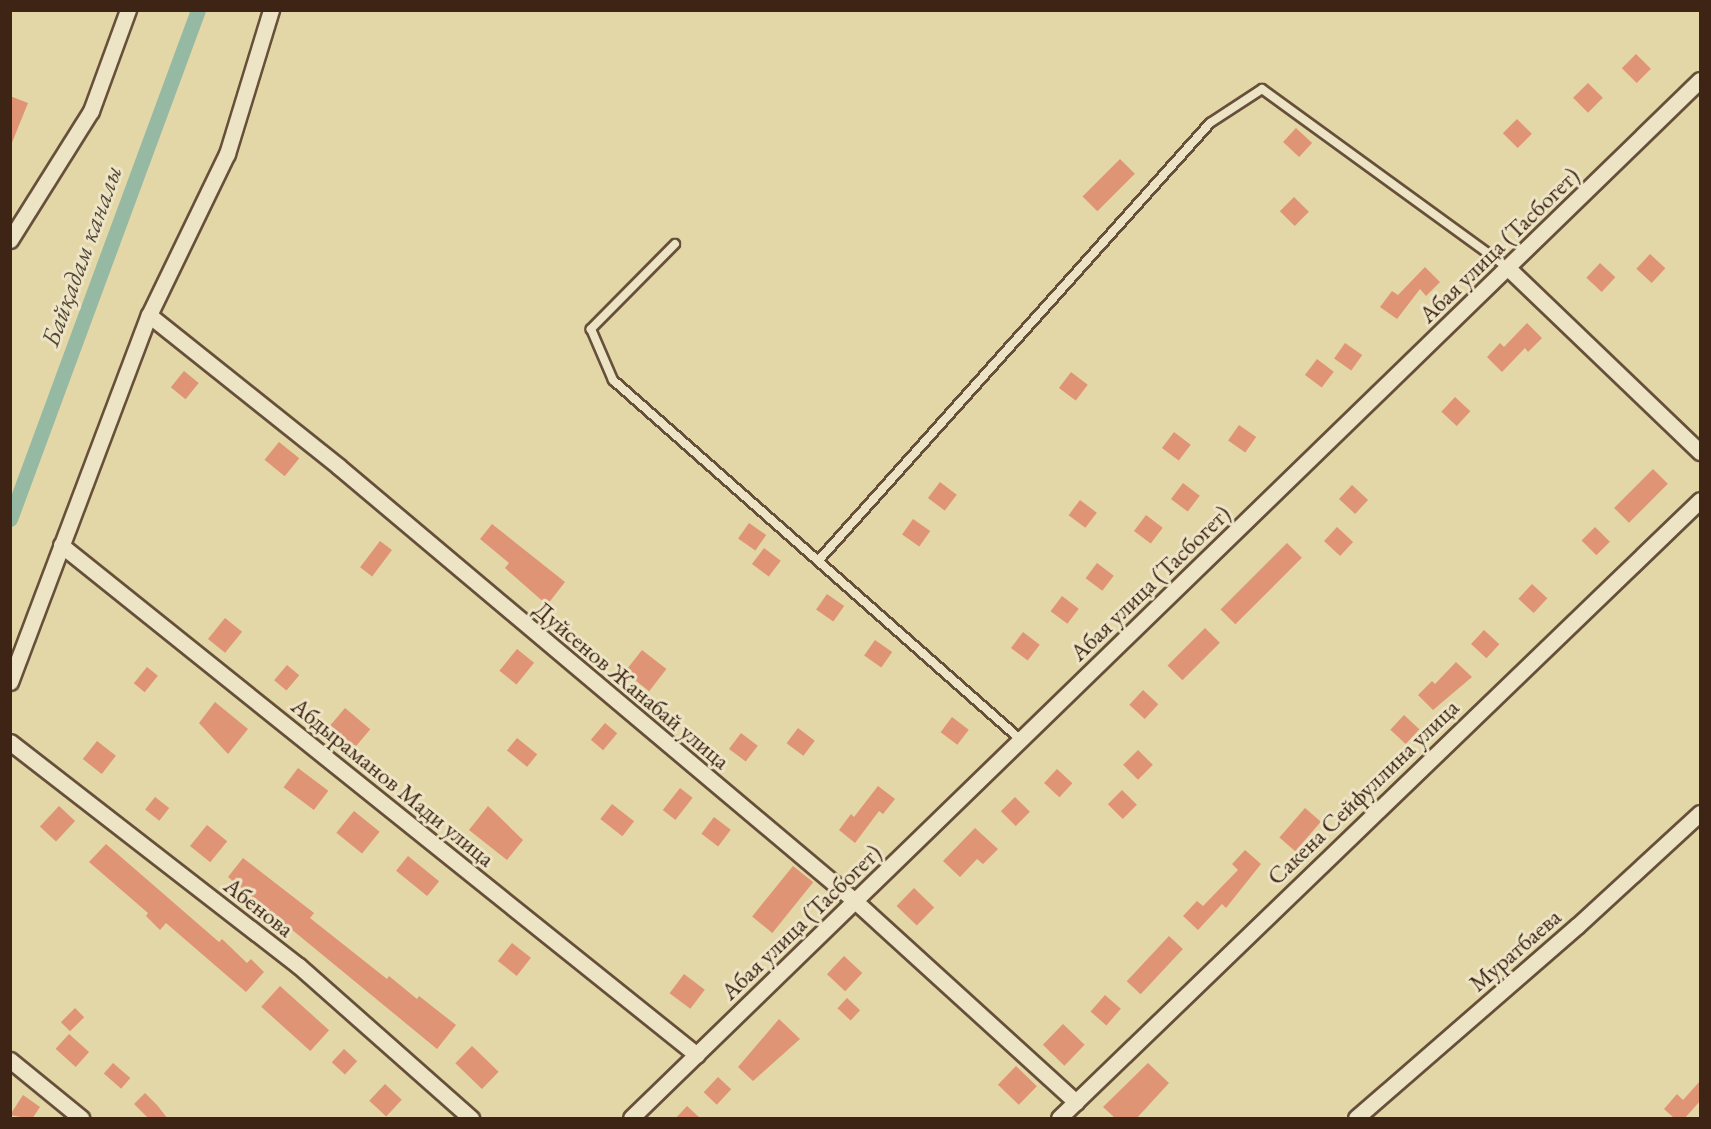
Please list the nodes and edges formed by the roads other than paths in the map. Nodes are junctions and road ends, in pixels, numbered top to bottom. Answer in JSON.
{"nodes":[{"id":1,"x":128,"y":10,"type":"edge"},
{"id":2,"x":271,"y":10,"type":"edge"},
{"id":3,"x":1701,"y":80,"type":"edge"},
{"id":4,"x":10,"y":240,"type":"edge"},
{"id":5,"x":675,"y":244,"type":"dead end"},
{"id":6,"x":1508,"y":268,"type":"junction"},
{"id":7,"x":149,"y":315,"type":"junction"},
{"id":8,"x":1701,"y":452,"type":"edge"},
{"id":9,"x":1701,"y":500,"type":"edge"},
{"id":10,"x":61,"y":545,"type":"junction"},
{"id":11,"x":818,"y":561,"type":"junction"},
{"id":12,"x":10,"y":682,"type":"edge"},
{"id":13,"x":1022,"y":740,"type":"junction"},
{"id":14,"x":10,"y":742,"type":"edge"},
{"id":15,"x":1701,"y":813,"type":"edge"},
{"id":16,"x":855,"y":901,"type":"junction"},
{"id":17,"x":697,"y":1054,"type":"junction"},
{"id":18,"x":10,"y":1060,"type":"edge"},
{"id":19,"x":1076,"y":1102,"type":"junction"},
{"id":20,"x":81,"y":1119,"type":"edge"},
{"id":21,"x":471,"y":1119,"type":"edge"},
{"id":22,"x":631,"y":1119,"type":"edge"},
{"id":23,"x":1059,"y":1119,"type":"edge"},
{"id":24,"x":1356,"y":1119,"type":"edge"}],
"edges":[{"from":1,"to":4,"type":"street"},
{"from":2,"to":7,"type":"street"},
{"from":3,"to":6,"type":"street","name":"Абая улица (Тасбогет)"},
{"from":5,"to":11,"type":"lane"},
{"from":6,"to":8,"type":"street"},
{"from":6,"to":11,"type":"lane"},
{"from":6,"to":13,"type":"street","name":"Абая улица (Тасбогет)"},
{"from":7,"to":10,"type":"street"},
{"from":7,"to":16,"type":"street","name":"Дуйсенов Жанабай улица"},
{"from":9,"to":19,"type":"street","name":"Сакена Сейфуллина улица"},
{"from":10,"to":12,"type":"street"},
{"from":10,"to":17,"type":"street","name":"Абдыраманов Мади улица"},
{"from":11,"to":13,"type":"lane"},
{"from":13,"to":16,"type":"street","name":"Абая улица (Тасбогет)"},
{"from":14,"to":21,"type":"street","name":"Абенова"},
{"from":15,"to":24,"type":"street","name":"Муратбаева"},
{"from":16,"to":17,"type":"street","name":"Абая улица (Тасбогет)"},
{"from":16,"to":19,"type":"street","name":"Дуйсенов Жанабай улица"},
{"from":17,"to":22,"type":"street","name":"Абая улица (Тасбогет)"},
{"from":18,"to":20,"type":"street"},
{"from":19,"to":23,"type":"street","name":"Сакена Сейфуллина улица"}]}
